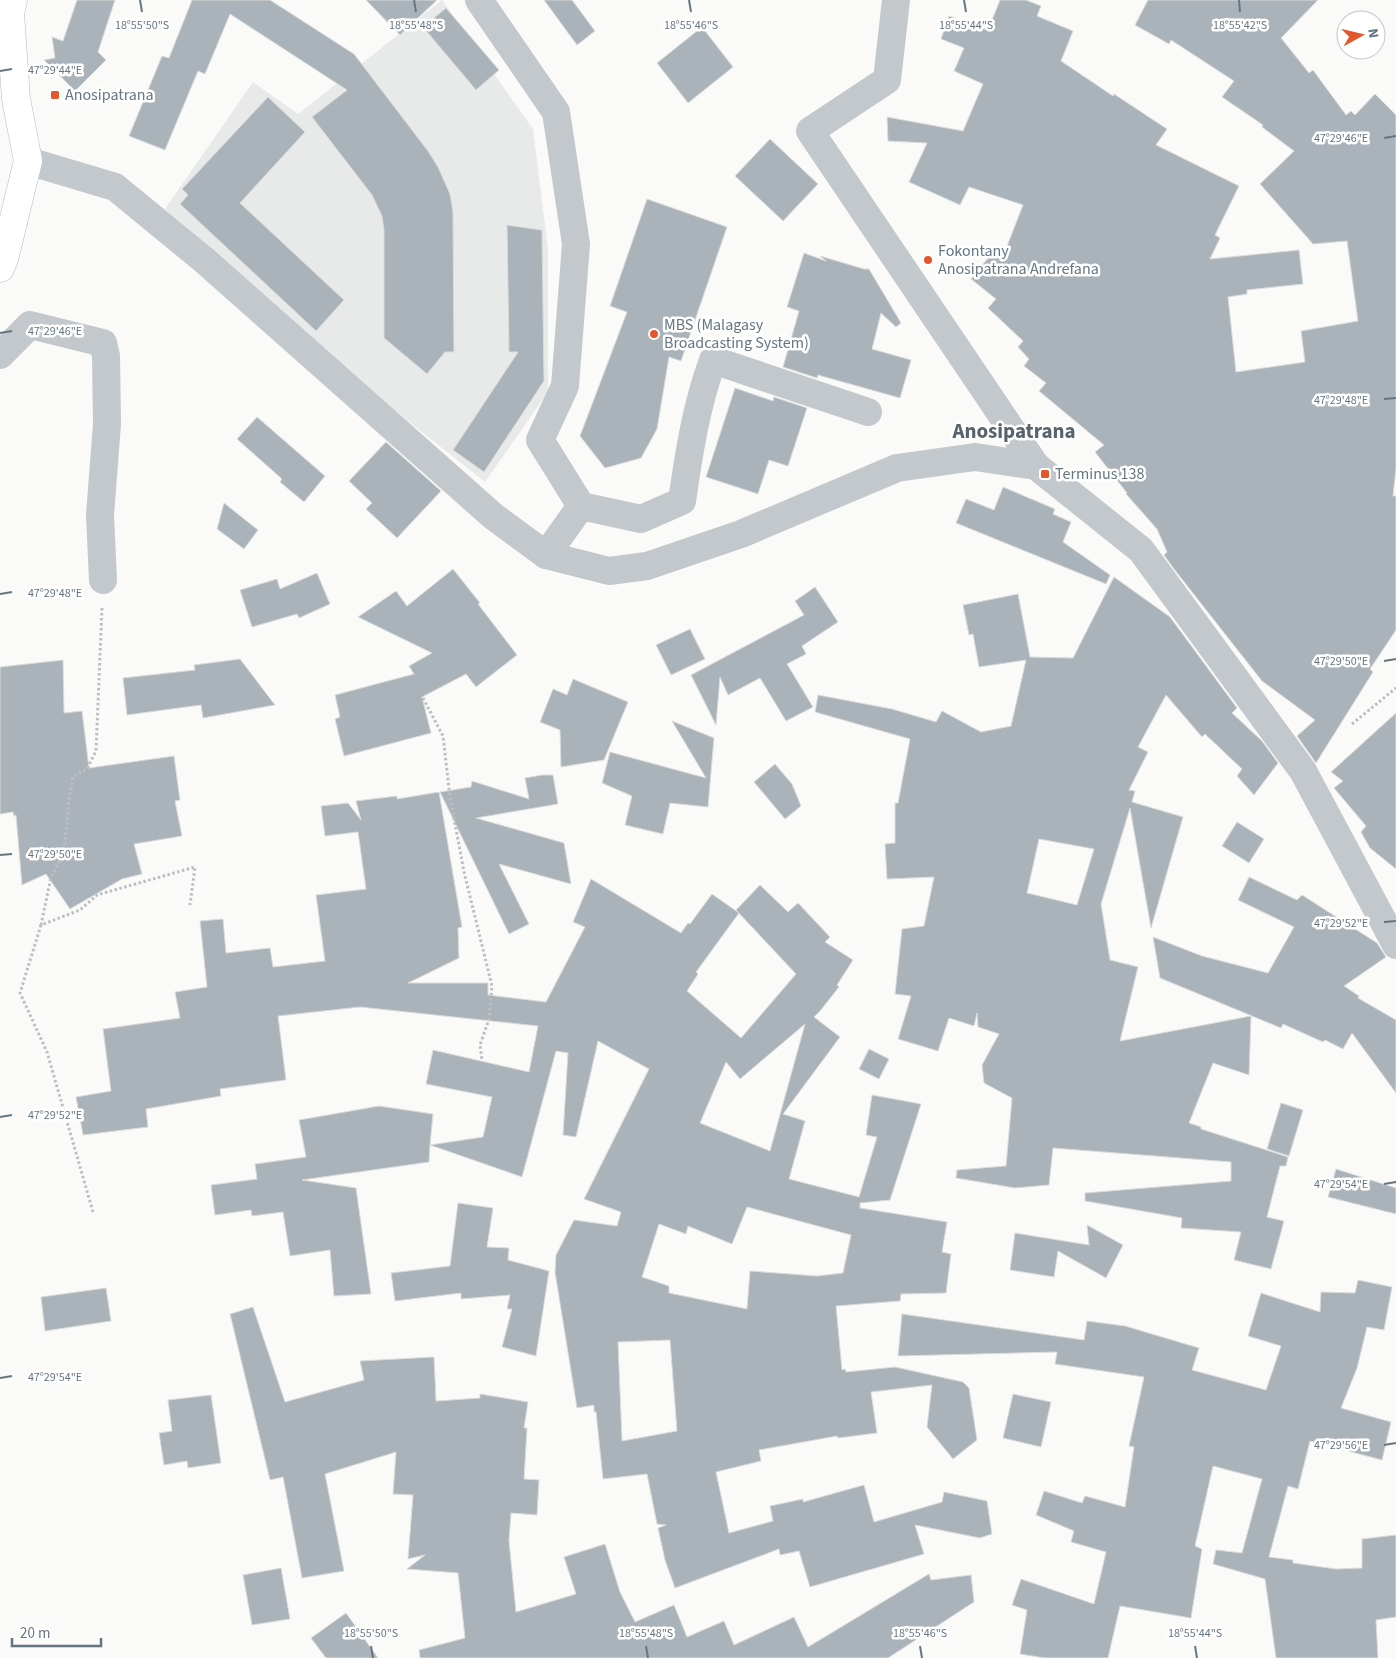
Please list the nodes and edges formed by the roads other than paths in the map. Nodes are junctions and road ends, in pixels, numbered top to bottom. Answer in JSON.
{"nodes":[{"id":1,"x":13,"y":0,"type":"edge"},
{"id":2,"x":479,"y":0,"type":"edge"},
{"id":3,"x":896,"y":0,"type":"edge"},
{"id":4,"x":28,"y":161,"type":"junction"},
{"id":5,"x":0,"y":268,"type":"edge"},
{"id":6,"x":0,"y":355,"type":"edge"},
{"id":7,"x":868,"y":412,"type":"dead end"},
{"id":8,"x":1036,"y":466,"type":"junction"},
{"id":9,"x":580,"y":506,"type":"junction"},
{"id":10,"x":546,"y":555,"type":"junction"},
{"id":11,"x":103,"y":580,"type":"road end"},
{"id":12,"x":1396,"y":945,"type":"edge"}],
"edges":[{"from":1,"to":4,"type":"main road"},
{"from":2,"to":9,"type":"street"},
{"from":3,"to":8,"type":"street"},
{"from":4,"to":5,"type":"main road"},
{"from":4,"to":10,"type":"street"},
{"from":6,"to":11,"type":"street"},
{"from":7,"to":9,"type":"street"},
{"from":8,"to":10,"type":"street"},
{"from":8,"to":12,"type":"street"},
{"from":9,"to":10,"type":"street"}]}
